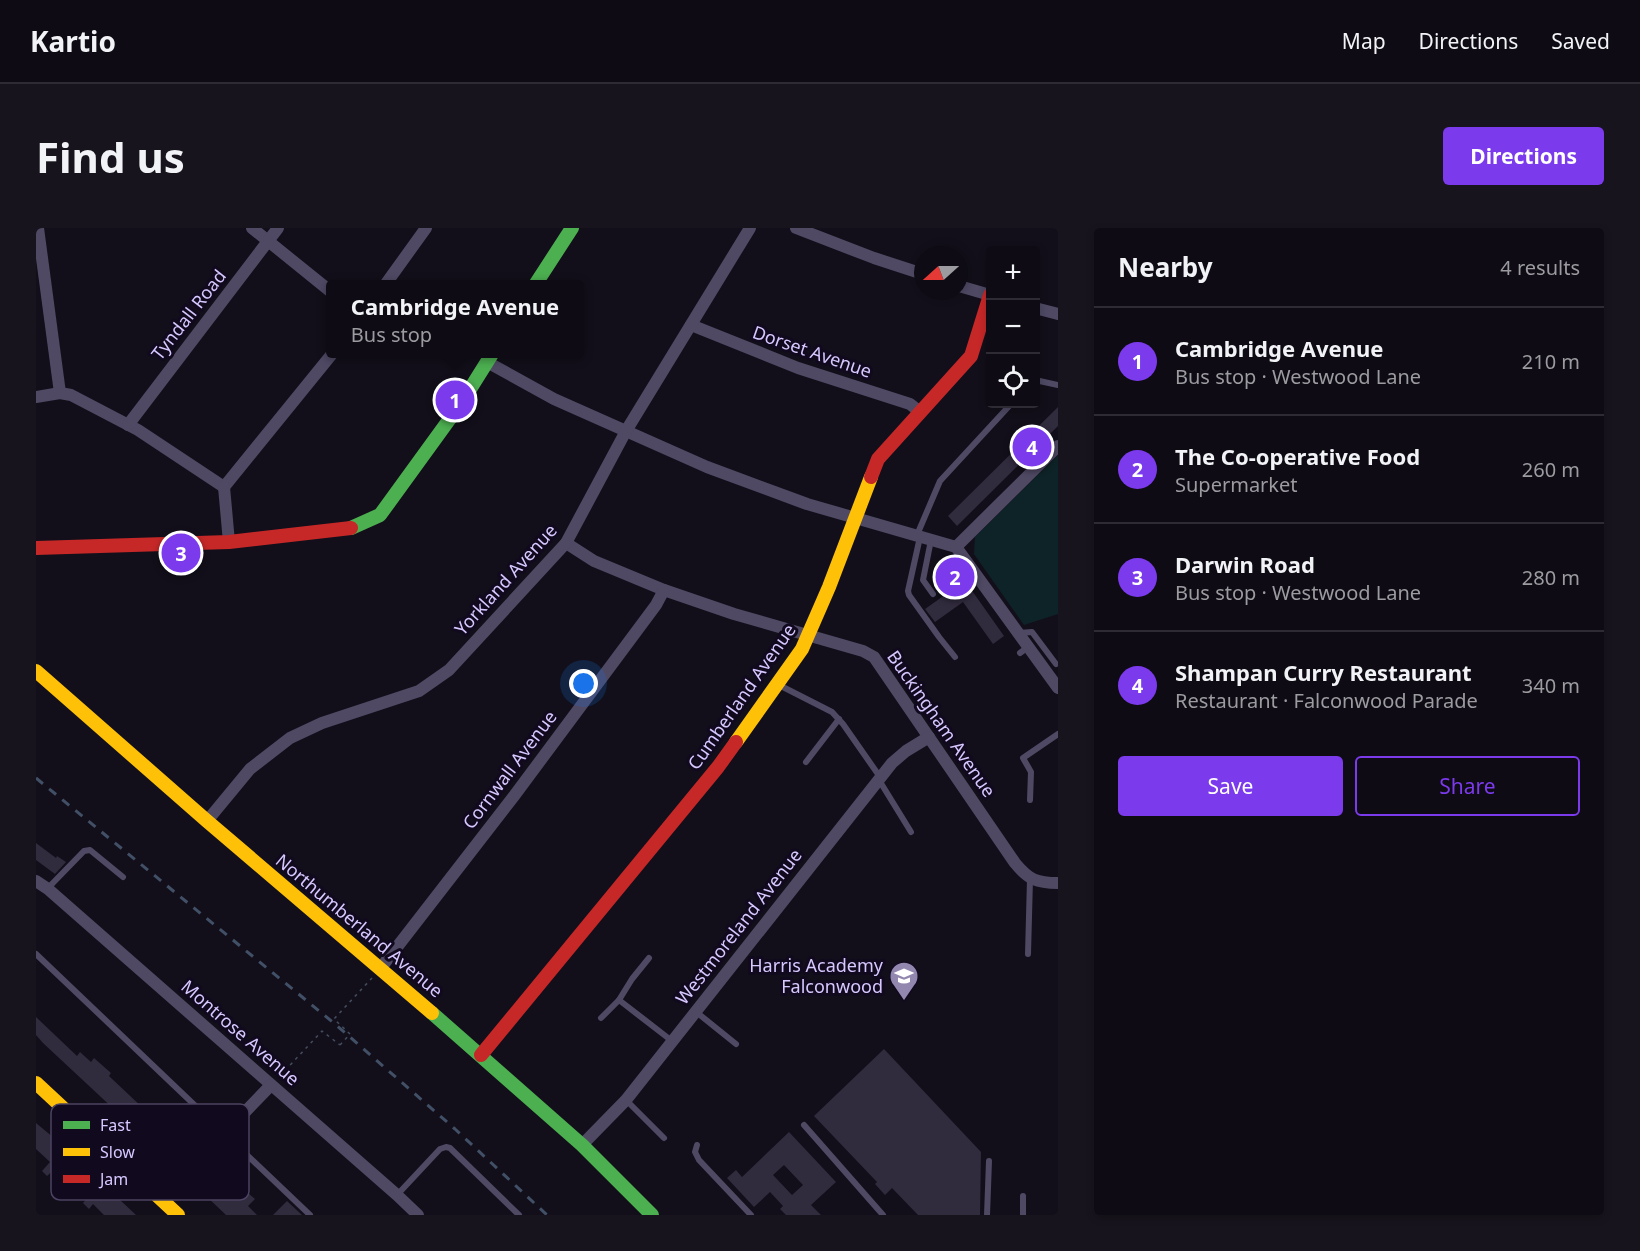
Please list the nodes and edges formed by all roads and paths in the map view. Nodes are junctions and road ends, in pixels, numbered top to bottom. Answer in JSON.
{"nodes":[{"id":1,"x":38,"y":228,"type":"edge"},
{"id":2,"x":252,"y":228,"type":"edge"},
{"id":3,"x":278,"y":228,"type":"edge"},
{"id":4,"x":426,"y":228,"type":"edge"},
{"id":5,"x":572,"y":228,"type":"edge"},
{"id":6,"x":750,"y":228,"type":"edge"},
{"id":7,"x":796,"y":228,"type":"edge"},
{"id":8,"x":268,"y":242,"type":"junction"},
{"id":9,"x":914,"y":271,"type":"edge"},
{"id":10,"x":389,"y":280,"type":"edge"},
{"id":11,"x":538,"y":280,"type":"edge"},
{"id":12,"x":326,"y":288,"type":"edge"},
{"id":13,"x":968,"y":289,"type":"edge"},
{"id":14,"x":986,"y":294,"type":"edge"},
{"id":15,"x":988,"y":300,"type":"edge"},
{"id":16,"x":1040,"y":309,"type":"edge"},
{"id":17,"x":1058,"y":314,"type":"edge"},
{"id":18,"x":691,"y":325,"type":"junction"},
{"id":19,"x":329,"y":358,"type":"edge"},
{"id":20,"x":489,"y":358,"type":"edge"},
{"id":21,"x":1040,"y":381,"type":"edge"},
{"id":22,"x":1058,"y":385,"type":"edge"},
{"id":23,"x":60,"y":393,"type":"junction"},
{"id":24,"x":36,"y":397,"type":"edge"},
{"id":25,"x":1007,"y":408,"type":"edge"},
{"id":26,"x":920,"y":412,"type":"junction"},
{"id":27,"x":128,"y":425,"type":"junction"},
{"id":28,"x":626,"y":431,"type":"junction"},
{"id":29,"x":1058,"y":446,"type":"edge"},
{"id":30,"x":224,"y":487,"type":"junction"},
{"id":31,"x":854,"y":518,"type":"junction"},
{"id":32,"x":923,"y":538,"type":"junction"},
{"id":33,"x":228,"y":542,"type":"junction"},
{"id":34,"x":566,"y":543,"type":"junction"},
{"id":35,"x":956,"y":547,"type":"junction"},
{"id":36,"x":36,"y":548,"type":"edge"},
{"id":37,"x":664,"y":590,"type":"junction"},
{"id":38,"x":933,"y":594,"type":"dead end"},
{"id":39,"x":1018,"y":633,"type":"junction"},
{"id":40,"x":809,"y":635,"type":"junction"},
{"id":41,"x":955,"y":657,"type":"dead end"},
{"id":42,"x":1056,"y":664,"type":"dead end"},
{"id":43,"x":36,"y":671,"type":"edge"},
{"id":44,"x":777,"y":684,"type":"junction"},
{"id":45,"x":1058,"y":688,"type":"edge"},
{"id":46,"x":839,"y":719,"type":"junction"},
{"id":47,"x":1058,"y":735,"type":"edge"},
{"id":48,"x":929,"y":737,"type":"junction"},
{"id":49,"x":806,"y":762,"type":"dead end"},
{"id":50,"x":880,"y":779,"type":"junction"},
{"id":51,"x":1030,"y":800,"type":"dead end"},
{"id":52,"x":207,"y":820,"type":"junction"},
{"id":53,"x":911,"y":832,"type":"dead end"},
{"id":54,"x":123,"y":878,"type":"dead end"},
{"id":55,"x":1030,"y":879,"type":"junction"},
{"id":56,"x":36,"y":882,"type":"edge"},
{"id":57,"x":1058,"y":883,"type":"edge"},
{"id":58,"x":48,"y":889,"type":"junction"},
{"id":59,"x":36,"y":954,"type":"edge"},
{"id":60,"x":1028,"y":954,"type":"dead end"},
{"id":61,"x":649,"y":958,"type":"dead end"},
{"id":62,"x":380,"y":969,"type":"junction"},
{"id":63,"x":619,"y":1000,"type":"junction"},
{"id":64,"x":695,"y":1011,"type":"junction"},
{"id":65,"x":602,"y":1018,"type":"dead end"},
{"id":66,"x":672,"y":1042,"type":"junction"},
{"id":67,"x":736,"y":1044,"type":"dead end"},
{"id":68,"x":481,"y":1055,"type":"junction"},
{"id":69,"x":36,"y":1083,"type":"edge"},
{"id":70,"x":271,"y":1085,"type":"junction"},
{"id":71,"x":626,"y":1100,"type":"junction"},
{"id":72,"x":59,"y":1104,"type":"edge"},
{"id":73,"x":194,"y":1104,"type":"edge"},
{"id":74,"x":249,"y":1108,"type":"edge"},
{"id":75,"x":804,"y":1125,"type":"dead end"},
{"id":76,"x":664,"y":1138,"type":"dead end"},
{"id":77,"x":697,"y":1144,"type":"dead end"},
{"id":78,"x":582,"y":1145,"type":"junction"},
{"id":79,"x":249,"y":1157,"type":"edge"},
{"id":80,"x":989,"y":1161,"type":"dead end"},
{"id":81,"x":397,"y":1195,"type":"junction"},
{"id":82,"x":1023,"y":1196,"type":"dead end"},
{"id":83,"x":162,"y":1200,"type":"edge"},
{"id":84,"x":178,"y":1215,"type":"edge"},
{"id":85,"x":310,"y":1215,"type":"edge"},
{"id":86,"x":418,"y":1215,"type":"edge"},
{"id":87,"x":519,"y":1215,"type":"edge"},
{"id":88,"x":652,"y":1215,"type":"edge"},
{"id":89,"x":751,"y":1215,"type":"edge"},
{"id":90,"x":884,"y":1215,"type":"edge"},
{"id":91,"x":987,"y":1215,"type":"edge"},
{"id":92,"x":1023,"y":1215,"type":"edge"}],
"edges":[{"from":1,"to":23,"type":"street"},
{"from":2,"to":8,"type":"street"},
{"from":3,"to":8,"type":"street","name":"Tyndall Road"},
{"from":4,"to":10,"type":"street"},
{"from":5,"to":11,"type":"street"},
{"from":6,"to":18,"type":"street","name":"Yorkland Avenue"},
{"from":7,"to":9,"type":"street"},
{"from":8,"to":12,"type":"street"},
{"from":8,"to":27,"type":"street","name":"Tyndall Road"},
{"from":13,"to":14,"type":"street"},
{"from":15,"to":26,"type":"street","name":"Cumberland Avenue"},
{"from":16,"to":17,"type":"street"},
{"from":18,"to":26,"type":"street","name":"Dorset Avenue"},
{"from":18,"to":28,"type":"street","name":"Yorkland Avenue"},
{"from":19,"to":30,"type":"street"},
{"from":20,"to":28,"type":"street"},
{"from":20,"to":33,"type":"street"},
{"from":21,"to":22,"type":"lane"},
{"from":23,"to":24,"type":"street"},
{"from":23,"to":27,"type":"street"},
{"from":25,"to":32,"type":"lane"},
{"from":26,"to":31,"type":"street","name":"Cumberland Avenue"},
{"from":27,"to":30,"type":"street"},
{"from":28,"to":31,"type":"street"},
{"from":28,"to":34,"type":"street","name":"Yorkland Avenue"},
{"from":29,"to":35,"type":"street"},
{"from":30,"to":33,"type":"street"},
{"from":31,"to":32,"type":"street"},
{"from":31,"to":40,"type":"street","name":"Cumberland Avenue"},
{"from":32,"to":35,"type":"street"},
{"from":32,"to":38,"type":"lane"},
{"from":32,"to":41,"type":"lane"},
{"from":33,"to":36,"type":"street"},
{"from":34,"to":37,"type":"street","name":"Buckingham Avenue"},
{"from":34,"to":52,"type":"street","name":"Yorkland Avenue"},
{"from":35,"to":39,"type":"street"},
{"from":37,"to":40,"type":"street","name":"Buckingham Avenue"},
{"from":37,"to":62,"type":"street","name":"Cornwall Avenue"},
{"from":39,"to":42,"type":"lane"},
{"from":39,"to":45,"type":"street"},
{"from":40,"to":44,"type":"street","name":"Cumberland Avenue"},
{"from":40,"to":48,"type":"street","name":"Buckingham Avenue"},
{"from":43,"to":52,"type":"street","name":"Northumberland Avenue"},
{"from":44,"to":46,"type":"lane"},
{"from":44,"to":68,"type":"street","name":"Cumberland Avenue"},
{"from":46,"to":49,"type":"lane"},
{"from":46,"to":50,"type":"lane"},
{"from":47,"to":51,"type":"lane"},
{"from":48,"to":50,"type":"street","name":"Westmoreland Avenue"},
{"from":48,"to":55,"type":"street","name":"Buckingham Avenue"},
{"from":50,"to":53,"type":"lane"},
{"from":50,"to":64,"type":"street","name":"Westmoreland Avenue"},
{"from":52,"to":62,"type":"street","name":"Northumberland Avenue"},
{"from":54,"to":58,"type":"lane"},
{"from":55,"to":57,"type":"street"},
{"from":55,"to":60,"type":"lane"},
{"from":56,"to":58,"type":"street","name":"Montrose Avenue"},
{"from":58,"to":70,"type":"street","name":"Montrose Avenue"},
{"from":59,"to":73,"type":"lane"},
{"from":61,"to":63,"type":"lane"},
{"from":62,"to":68,"type":"street","name":"Northumberland Avenue"},
{"from":62,"to":70,"type":"path","bridge":true},
{"from":63,"to":65,"type":"lane"},
{"from":63,"to":66,"type":"lane"},
{"from":64,"to":66,"type":"street","name":"Westmoreland Avenue"},
{"from":64,"to":67,"type":"lane"},
{"from":66,"to":71,"type":"street","name":"Westmoreland Avenue"},
{"from":68,"to":78,"type":"street","name":"Northumberland Avenue"},
{"from":69,"to":72,"type":"street"},
{"from":70,"to":74,"type":"street"},
{"from":70,"to":81,"type":"street","name":"Montrose Avenue"},
{"from":71,"to":76,"type":"lane"},
{"from":71,"to":78,"type":"street","name":"Westmoreland Avenue"},
{"from":75,"to":90,"type":"lane"},
{"from":77,"to":89,"type":"lane"},
{"from":78,"to":88,"type":"street","name":"Northumberland Avenue"},
{"from":79,"to":85,"type":"lane"},
{"from":80,"to":91,"type":"lane"},
{"from":81,"to":86,"type":"street","name":"Montrose Avenue"},
{"from":81,"to":87,"type":"lane"},
{"from":82,"to":92,"type":"lane"},
{"from":83,"to":84,"type":"street"}]}
